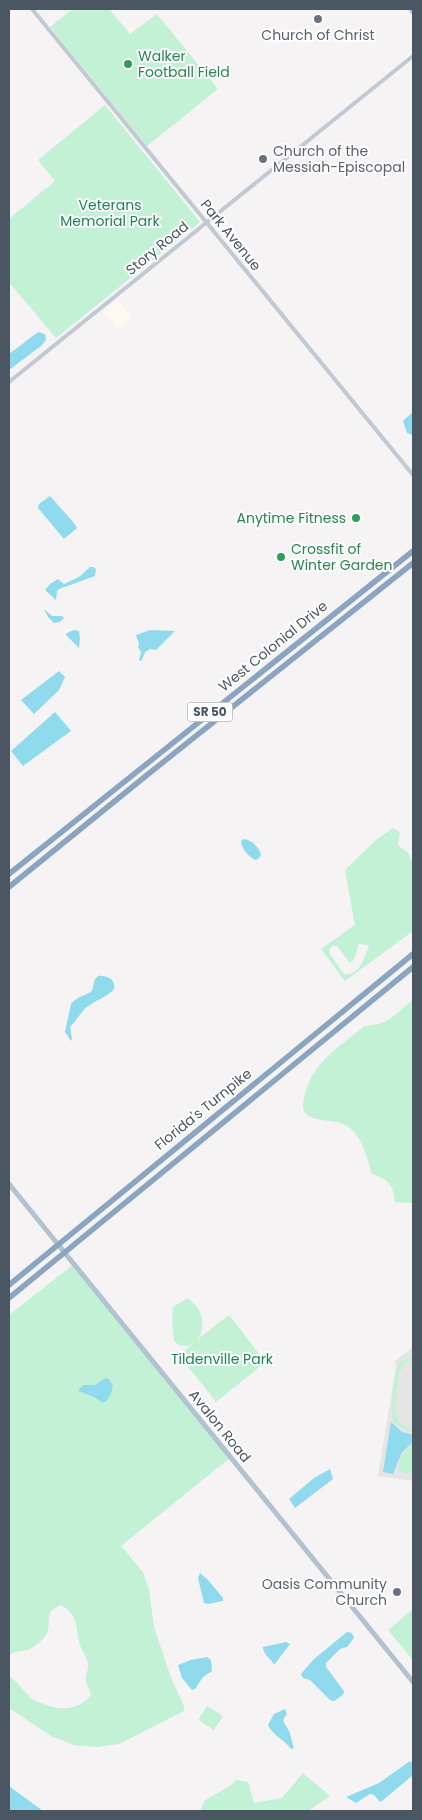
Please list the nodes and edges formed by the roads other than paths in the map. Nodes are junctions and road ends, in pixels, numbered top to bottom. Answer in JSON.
{"nodes":[{"id":1,"x":32,"y":9,"type":"edge"},
{"id":2,"x":413,"y":56,"type":"edge"},
{"id":3,"x":207,"y":223,"type":"junction"},
{"id":4,"x":9,"y":382,"type":"edge"},
{"id":5,"x":413,"y":475,"type":"edge"},
{"id":6,"x":413,"y":551,"type":"edge"},
{"id":7,"x":413,"y":563,"type":"edge"},
{"id":8,"x":396,"y":565,"type":"junction"},
{"id":9,"x":385,"y":586,"type":"junction"},
{"id":10,"x":312,"y":631,"type":"junction"},
{"id":11,"x":294,"y":645,"type":"junction"},
{"id":12,"x":298,"y":654,"type":"junction"},
{"id":13,"x":279,"y":670,"type":"junction"},
{"id":14,"x":190,"y":728,"type":"junction"},
{"id":15,"x":170,"y":757,"type":"junction"},
{"id":16,"x":148,"y":762,"type":"junction"},
{"id":17,"x":147,"y":775,"type":"junction"},
{"id":18,"x":10,"y":874,"type":"edge"},
{"id":19,"x":9,"y":887,"type":"edge"},
{"id":20,"x":413,"y":954,"type":"edge"},
{"id":21,"x":413,"y":967,"type":"edge"},
{"id":22,"x":9,"y":1184,"type":"edge"},
{"id":23,"x":9,"y":1285,"type":"edge"},
{"id":24,"x":9,"y":1298,"type":"edge"},
{"id":25,"x":413,"y":1682,"type":"edge"}],
"edges":[{"from":1,"to":3,"type":"street","name":"Park Avenue"},
{"from":2,"to":3,"type":"street","name":"Story Road"},
{"from":3,"to":4,"type":"street","name":"Story Road"},
{"from":3,"to":5,"type":"street","name":"Park Avenue"},
{"from":6,"to":8,"type":"highway","name":"West Colonial Drive","number":"SR 50"},
{"from":7,"to":9,"type":"highway","name":"West Colonial Drive","number":"SR 50"},
{"from":8,"to":9,"type":"highway"},
{"from":8,"to":10,"type":"highway","name":"West Colonial Drive","number":"SR 50"},
{"from":9,"to":12,"type":"highway","name":"West Colonial Drive","number":"SR 50"},
{"from":10,"to":11,"type":"highway","name":"West Colonial Drive","number":"SR 50"},
{"from":10,"to":12,"type":"highway"},
{"from":11,"to":13,"type":"highway"},
{"from":11,"to":14,"type":"highway","name":"West Colonial Drive","number":"SR 50"},
{"from":12,"to":13,"type":"highway","name":"West Colonial Drive","number":"SR 50"},
{"from":13,"to":15,"type":"highway","name":"West Colonial Drive","number":"SR 50"},
{"from":14,"to":15,"type":"highway"},
{"from":14,"to":16,"type":"highway","name":"West Colonial Drive","number":"SR 50"},
{"from":15,"to":17,"type":"highway","name":"West Colonial Drive","number":"SR 50"},
{"from":16,"to":17,"type":"highway"},
{"from":16,"to":18,"type":"highway","name":"West Colonial Drive","number":"SR 50"},
{"from":17,"to":19,"type":"highway","name":"West Colonial Drive","number":"SR 50"},
{"from":20,"to":23,"type":"highway","name":"Florida's Turnpike"},
{"from":21,"to":24,"type":"highway","name":"Florida's Turnpike"},
{"from":22,"to":25,"type":"main road","name":"Avalon Road"}]}
